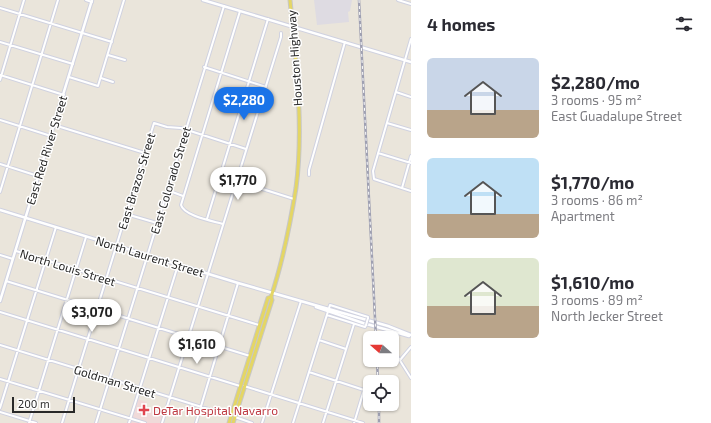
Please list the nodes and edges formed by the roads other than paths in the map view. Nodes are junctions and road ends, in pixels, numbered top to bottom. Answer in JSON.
{"nodes":[{"id":1,"x":24,"y":0,"type":"edge"},
{"id":2,"x":58,"y":0,"type":"edge"},
{"id":3,"x":86,"y":0,"type":"edge"},
{"id":4,"x":124,"y":0,"type":"edge"},
{"id":5,"x":206,"y":0,"type":"edge"},
{"id":6,"x":290,"y":0,"type":"edge"},
{"id":7,"x":398,"y":0,"type":"edge"},
{"id":8,"x":92,"y":1,"type":"edge"},
{"id":9,"x":411,"y":4,"type":"edge"},
{"id":10,"x":224,"y":6,"type":"junction"},
{"id":11,"x":0,"y":8,"type":"edge"},
{"id":12,"x":240,"y":11,"type":"junction"},
{"id":13,"x":20,"y":14,"type":"junction"},
{"id":14,"x":268,"y":19,"type":"junction"},
{"id":15,"x":51,"y":23,"type":"junction"},
{"id":16,"x":293,"y":27,"type":"junction"},
{"id":17,"x":82,"y":33,"type":"junction"},
{"id":18,"x":281,"y":33,"type":"dead end"},
{"id":19,"x":411,"y":39,"type":"edge"},
{"id":20,"x":0,"y":42,"type":"edge"},
{"id":21,"x":112,"y":42,"type":"junction"},
{"id":22,"x":345,"y":42,"type":"junction"},
{"id":23,"x":11,"y":45,"type":"junction"},
{"id":24,"x":42,"y":54,"type":"junction"},
{"id":25,"x":108,"y":55,"type":"junction"},
{"id":26,"x":125,"y":60,"type":"dead end"},
{"id":27,"x":405,"y":60,"type":"junction"},
{"id":28,"x":411,"y":62,"type":"edge"},
{"id":29,"x":73,"y":64,"type":"junction"},
{"id":30,"x":204,"y":68,"type":"junction"},
{"id":31,"x":221,"y":73,"type":"junction"},
{"id":32,"x":1,"y":75,"type":"edge"},
{"id":33,"x":69,"y":76,"type":"junction"},
{"id":34,"x":101,"y":78,"type":"junction"},
{"id":35,"x":0,"y":80,"type":"edge"},
{"id":36,"x":249,"y":81,"type":"junction"},
{"id":37,"x":113,"y":82,"type":"dead end"},
{"id":38,"x":32,"y":85,"type":"junction"},
{"id":39,"x":266,"y":87,"type":"junction"},
{"id":40,"x":396,"y":92,"type":"junction"},
{"id":41,"x":64,"y":94,"type":"junction"},
{"id":42,"x":411,"y":97,"type":"edge"},
{"id":43,"x":0,"y":120,"type":"edge"},
{"id":44,"x":387,"y":123,"type":"junction"},
{"id":45,"x":54,"y":125,"type":"junction"},
{"id":46,"x":20,"y":126,"type":"junction"},
{"id":47,"x":185,"y":130,"type":"junction"},
{"id":48,"x":411,"y":130,"type":"edge"},
{"id":49,"x":203,"y":135,"type":"junction"},
{"id":50,"x":51,"y":136,"type":"junction"},
{"id":51,"x":230,"y":143,"type":"junction"},
{"id":52,"x":246,"y":149,"type":"junction"},
{"id":53,"x":146,"y":153,"type":"junction"},
{"id":54,"x":378,"y":153,"type":"junction"},
{"id":55,"x":411,"y":156,"type":"edge"},
{"id":56,"x":410,"y":163,"type":"edge"},
{"id":57,"x":0,"y":164,"type":"edge"},
{"id":58,"x":8,"y":166,"type":"junction"},
{"id":59,"x":309,"y":175,"type":"dead end"},
{"id":60,"x":38,"y":176,"type":"junction"},
{"id":61,"x":237,"y":181,"type":"junction"},
{"id":62,"x":402,"y":188,"type":"junction"},
{"id":63,"x":167,"y":190,"type":"junction"},
{"id":64,"x":411,"y":191,"type":"edge"},
{"id":65,"x":0,"y":192,"type":"edge"},
{"id":66,"x":183,"y":196,"type":"junction"},
{"id":67,"x":294,"y":199,"type":"junction"},
{"id":68,"x":0,"y":210,"type":"edge"},
{"id":69,"x":126,"y":214,"type":"junction"},
{"id":70,"x":26,"y":218,"type":"junction"},
{"id":71,"x":207,"y":219,"type":"junction"},
{"id":72,"x":157,"y":223,"type":"junction"},
{"id":73,"x":223,"y":224,"type":"junction"},
{"id":74,"x":56,"y":227,"type":"junction"},
{"id":75,"x":86,"y":236,"type":"junction"},
{"id":76,"x":116,"y":246,"type":"junction"},
{"id":77,"x":15,"y":250,"type":"junction"},
{"id":78,"x":0,"y":255,"type":"edge"},
{"id":79,"x":147,"y":256,"type":"junction"},
{"id":80,"x":13,"y":259,"type":"junction"},
{"id":81,"x":46,"y":260,"type":"junction"},
{"id":82,"x":178,"y":265,"type":"junction"},
{"id":83,"x":76,"y":269,"type":"junction"},
{"id":84,"x":208,"y":274,"type":"junction"},
{"id":85,"x":107,"y":278,"type":"junction"},
{"id":86,"x":6,"y":281,"type":"junction"},
{"id":87,"x":238,"y":283,"type":"junction"},
{"id":88,"x":0,"y":288,"type":"edge"},
{"id":89,"x":137,"y":288,"type":"junction"},
{"id":90,"x":4,"y":289,"type":"junction"},
{"id":91,"x":36,"y":290,"type":"junction"},
{"id":92,"x":272,"y":293,"type":"junction"},
{"id":93,"x":168,"y":297,"type":"junction"},
{"id":94,"x":271,"y":297,"type":"junction"},
{"id":95,"x":67,"y":300,"type":"junction"},
{"id":96,"x":0,"y":301,"type":"edge"},
{"id":97,"x":301,"y":301,"type":"junction"},
{"id":98,"x":198,"y":306,"type":"junction"},
{"id":99,"x":329,"y":308,"type":"junction"},
{"id":100,"x":97,"y":309,"type":"junction"},
{"id":101,"x":0,"y":312,"type":"edge"},
{"id":102,"x":327,"y":315,"type":"junction"},
{"id":103,"x":228,"y":316,"type":"junction"},
{"id":104,"x":128,"y":318,"type":"junction"},
{"id":105,"x":27,"y":321,"type":"junction"},
{"id":106,"x":354,"y":324,"type":"junction"},
{"id":107,"x":259,"y":325,"type":"junction"},
{"id":108,"x":158,"y":327,"type":"junction"},
{"id":109,"x":57,"y":330,"type":"junction"},
{"id":110,"x":411,"y":336,"type":"edge"},
{"id":111,"x":189,"y":337,"type":"junction"},
{"id":112,"x":88,"y":339,"type":"junction"},
{"id":113,"x":319,"y":340,"type":"junction"},
{"id":114,"x":0,"y":345,"type":"edge"},
{"id":115,"x":219,"y":346,"type":"junction"},
{"id":116,"x":411,"y":347,"type":"edge"},
{"id":117,"x":119,"y":349,"type":"junction"},
{"id":118,"x":346,"y":349,"type":"junction"},
{"id":119,"x":18,"y":351,"type":"junction"},
{"id":120,"x":250,"y":356,"type":"junction"},
{"id":121,"x":149,"y":358,"type":"junction"},
{"id":122,"x":48,"y":360,"type":"junction"},
{"id":123,"x":400,"y":360,"type":"joint"},
{"id":124,"x":179,"y":367,"type":"junction"},
{"id":125,"x":79,"y":370,"type":"junction"},
{"id":126,"x":309,"y":372,"type":"junction"},
{"id":127,"x":210,"y":376,"type":"junction"},
{"id":128,"x":0,"y":378,"type":"edge"},
{"id":129,"x":411,"y":378,"type":"edge"},
{"id":130,"x":109,"y":379,"type":"junction"},
{"id":131,"x":8,"y":381,"type":"junction"},
{"id":132,"x":336,"y":381,"type":"junction"},
{"id":133,"x":242,"y":386,"type":"junction"},
{"id":134,"x":140,"y":388,"type":"junction"},
{"id":135,"x":39,"y":391,"type":"junction"},
{"id":136,"x":271,"y":394,"type":"junction"},
{"id":137,"x":170,"y":397,"type":"junction"},
{"id":138,"x":69,"y":400,"type":"junction"},
{"id":139,"x":299,"y":403,"type":"junction"},
{"id":140,"x":201,"y":407,"type":"junction"},
{"id":141,"x":0,"y":408,"type":"edge"},
{"id":142,"x":100,"y":409,"type":"junction"},
{"id":143,"x":0,"y":412,"type":"edge"},
{"id":144,"x":326,"y":412,"type":"junction"},
{"id":145,"x":233,"y":417,"type":"junction"},
{"id":146,"x":130,"y":419,"type":"junction"},
{"id":147,"x":29,"y":422,"type":"edge"},
{"id":148,"x":354,"y":422,"type":"edge"},
{"id":149,"x":36,"y":423,"type":"edge"},
{"id":150,"x":62,"y":423,"type":"edge"},
{"id":151,"x":96,"y":423,"type":"edge"},
{"id":152,"x":129,"y":423,"type":"edge"},
{"id":153,"x":144,"y":423,"type":"edge"},
{"id":154,"x":162,"y":423,"type":"edge"},
{"id":155,"x":196,"y":423,"type":"edge"},
{"id":156,"x":231,"y":423,"type":"edge"},
{"id":157,"x":252,"y":423,"type":"edge"},
{"id":158,"x":262,"y":423,"type":"edge"},
{"id":159,"x":293,"y":423,"type":"edge"},
{"id":160,"x":323,"y":423,"type":"edge"},
{"id":161,"x":363,"y":423,"type":"edge"}],
"edges":[{"from":1,"to":13,"type":"street"},
{"from":2,"to":15,"type":"street"},
{"from":3,"to":8,"type":"street"},
{"from":4,"to":21,"type":"street"},
{"from":5,"to":10,"type":"street"},
{"from":6,"to":16,"type":"main road","name":"Houston Highway"},
{"from":7,"to":9,"type":"street"},
{"from":8,"to":17,"type":"street","name":"East Red River Street"},
{"from":10,"to":12,"type":"street"},
{"from":10,"to":30,"type":"street","name":"East Colorado Street"},
{"from":11,"to":13,"type":"street"},
{"from":12,"to":14,"type":"street"},
{"from":12,"to":31,"type":"street"},
{"from":13,"to":15,"type":"street"},
{"from":13,"to":23,"type":"street"},
{"from":14,"to":16,"type":"street"},
{"from":14,"to":36,"type":"street"},
{"from":15,"to":17,"type":"street"},
{"from":15,"to":24,"type":"street"},
{"from":16,"to":22,"type":"street"},
{"from":16,"to":67,"type":"main road","name":"Houston Highway"},
{"from":17,"to":21,"type":"street"},
{"from":17,"to":29,"type":"street","name":"East Red River Street"},
{"from":18,"to":39,"type":"street"},
{"from":19,"to":27,"type":"street"},
{"from":20,"to":23,"type":"street"},
{"from":21,"to":25,"type":"street"},
{"from":22,"to":27,"type":"street"},
{"from":22,"to":59,"type":"street"},
{"from":23,"to":24,"type":"street"},
{"from":23,"to":32,"type":"street"},
{"from":24,"to":29,"type":"street"},
{"from":24,"to":38,"type":"street"},
{"from":25,"to":26,"type":"street"},
{"from":25,"to":34,"type":"street"},
{"from":27,"to":28,"type":"street"},
{"from":27,"to":40,"type":"street"},
{"from":29,"to":33,"type":"street","name":"East Red River Street"},
{"from":30,"to":31,"type":"street"},
{"from":30,"to":47,"type":"street","name":"East Colorado Street"},
{"from":31,"to":36,"type":"street"},
{"from":31,"to":49,"type":"street"},
{"from":32,"to":35,"type":"street"},
{"from":32,"to":38,"type":"street"},
{"from":33,"to":34,"type":"street"},
{"from":33,"to":41,"type":"street","name":"East Red River Street"},
{"from":34,"to":37,"type":"street"},
{"from":36,"to":39,"type":"street"},
{"from":36,"to":51,"type":"street"},
{"from":38,"to":41,"type":"street"},
{"from":38,"to":46,"type":"street"},
{"from":39,"to":52,"type":"street"},
{"from":40,"to":42,"type":"street"},
{"from":40,"to":44,"type":"street"},
{"from":41,"to":45,"type":"street","name":"East Red River Street"},
{"from":43,"to":46,"type":"street"},
{"from":44,"to":48,"type":"street"},
{"from":44,"to":54,"type":"street"},
{"from":45,"to":50,"type":"street","name":"East Red River Street"},
{"from":45,"to":53,"type":"street"},
{"from":46,"to":50,"type":"street"},
{"from":46,"to":58,"type":"street"},
{"from":47,"to":49,"type":"street"},
{"from":47,"to":53,"type":"street","name":"East Brazos Street"},
{"from":47,"to":63,"type":"street","name":"East Colorado Street"},
{"from":49,"to":51,"type":"street"},
{"from":49,"to":66,"type":"street"},
{"from":50,"to":60,"type":"street","name":"East Red River Street"},
{"from":51,"to":52,"type":"street"},
{"from":51,"to":71,"type":"street"},
{"from":52,"to":61,"type":"street"},
{"from":53,"to":69,"type":"street","name":"East Brazos Street"},
{"from":54,"to":56,"type":"street"},
{"from":54,"to":62,"type":"street"},
{"from":55,"to":56,"type":"street"},
{"from":56,"to":62,"type":"street"},
{"from":57,"to":58,"type":"street"},
{"from":58,"to":60,"type":"street"},
{"from":58,"to":65,"type":"street"},
{"from":60,"to":70,"type":"street","name":"East Red River Street"},
{"from":61,"to":67,"type":"street"},
{"from":61,"to":73,"type":"street"},
{"from":62,"to":64,"type":"street"},
{"from":63,"to":66,"type":"street"},
{"from":63,"to":72,"type":"street","name":"East Colorado Street"},
{"from":66,"to":71,"type":"street"},
{"from":67,"to":92,"type":"main road","name":"Houston Highway"},
{"from":68,"to":70,"type":"street","name":"North Laurent Street"},
{"from":69,"to":72,"type":"street"},
{"from":69,"to":76,"type":"street","name":"East Brazos Street"},
{"from":70,"to":74,"type":"street","name":"North Laurent Street"},
{"from":70,"to":77,"type":"street","name":"East Red River Street"},
{"from":71,"to":73,"type":"street"},
{"from":72,"to":79,"type":"street","name":"East Colorado Street"},
{"from":73,"to":84,"type":"street"},
{"from":74,"to":75,"type":"street","name":"North Laurent Street"},
{"from":74,"to":81,"type":"street"},
{"from":75,"to":76,"type":"street","name":"North Laurent Street"},
{"from":75,"to":83,"type":"street"},
{"from":76,"to":79,"type":"street","name":"North Laurent Street"},
{"from":76,"to":85,"type":"street","name":"East Brazos Street"},
{"from":77,"to":80,"type":"street","name":"East Red River Street"},
{"from":77,"to":81,"type":"street","name":"North Louis Street"},
{"from":78,"to":80,"type":"street","name":"North Louis Street"},
{"from":79,"to":82,"type":"street","name":"North Laurent Street"},
{"from":79,"to":89,"type":"street","name":"East Colorado Street"},
{"from":80,"to":86,"type":"street","name":"East Red River Street"},
{"from":81,"to":83,"type":"street","name":"North Louis Street"},
{"from":81,"to":91,"type":"street"},
{"from":82,"to":84,"type":"street","name":"North Laurent Street"},
{"from":82,"to":93,"type":"street"},
{"from":83,"to":85,"type":"street","name":"North Louis Street"},
{"from":83,"to":95,"type":"street"},
{"from":84,"to":87,"type":"street","name":"North Laurent Street"},
{"from":84,"to":98,"type":"street"},
{"from":85,"to":89,"type":"street","name":"North Louis Street"},
{"from":85,"to":100,"type":"street","name":"East Brazos Street"},
{"from":86,"to":90,"type":"street","name":"East Red River Street"},
{"from":86,"to":91,"type":"street"},
{"from":87,"to":92,"type":"street","name":"North Laurent Street"},
{"from":87,"to":103,"type":"street"},
{"from":88,"to":90,"type":"street"},
{"from":89,"to":93,"type":"street","name":"North Louis Street"},
{"from":89,"to":104,"type":"street","name":"East Colorado Street"},
{"from":90,"to":96,"type":"street","name":"East Red River Street"},
{"from":91,"to":95,"type":"street"},
{"from":91,"to":105,"type":"street"},
{"from":92,"to":94,"type":"main road","name":"Houston Highway"},
{"from":92,"to":97,"type":"street","name":"North Laurent Street"},
{"from":93,"to":98,"type":"street","name":"North Louis Street"},
{"from":93,"to":108,"type":"street"},
{"from":94,"to":107,"type":"main road"},
{"from":94,"to":133,"type":"main road"},
{"from":95,"to":100,"type":"street"},
{"from":95,"to":109,"type":"street"},
{"from":97,"to":99,"type":"street","name":"North Laurent Street"},
{"from":97,"to":136,"type":"street"},
{"from":98,"to":103,"type":"street","name":"North Louis Street"},
{"from":98,"to":111,"type":"street"},
{"from":99,"to":102,"type":"street"},
{"from":99,"to":106,"type":"street","bridge":true},
{"from":99,"to":110,"type":"street","name":"North Laurent Street"},
{"from":100,"to":104,"type":"street"},
{"from":100,"to":112,"type":"street","name":"East Brazos Street"},
{"from":101,"to":105,"type":"street"},
{"from":102,"to":106,"type":"street"},
{"from":102,"to":113,"type":"street"},
{"from":103,"to":107,"type":"street","name":"North Louis Street"},
{"from":103,"to":115,"type":"street"},
{"from":104,"to":108,"type":"street"},
{"from":104,"to":117,"type":"street","name":"East Colorado Street"},
{"from":105,"to":109,"type":"street"},
{"from":105,"to":119,"type":"street"},
{"from":106,"to":118,"type":"street"},
{"from":107,"to":120,"type":"main road"},
{"from":108,"to":111,"type":"street"},
{"from":108,"to":121,"type":"street"},
{"from":109,"to":112,"type":"street"},
{"from":109,"to":122,"type":"street"},
{"from":111,"to":115,"type":"street"},
{"from":111,"to":124,"type":"street"},
{"from":112,"to":117,"type":"street"},
{"from":112,"to":125,"type":"street","name":"East Brazos Street"},
{"from":113,"to":118,"type":"street"},
{"from":113,"to":126,"type":"street"},
{"from":114,"to":119,"type":"street","name":"Goldman Street"},
{"from":115,"to":120,"type":"street"},
{"from":115,"to":127,"type":"street"},
{"from":116,"to":123,"type":"street"},
{"from":117,"to":121,"type":"street"},
{"from":117,"to":130,"type":"street","name":"East Colorado Street"},
{"from":118,"to":132,"type":"street"},
{"from":119,"to":122,"type":"street","name":"Goldman Street"},
{"from":119,"to":131,"type":"street"},
{"from":120,"to":133,"type":"main road"},
{"from":121,"to":124,"type":"street"},
{"from":121,"to":134,"type":"street"},
{"from":122,"to":125,"type":"street","name":"Goldman Street"},
{"from":122,"to":135,"type":"street"},
{"from":123,"to":129,"type":"street"},
{"from":124,"to":127,"type":"street"},
{"from":124,"to":137,"type":"street"},
{"from":125,"to":130,"type":"street","name":"Goldman Street"},
{"from":125,"to":138,"type":"street","name":"East Brazos Street"},
{"from":126,"to":132,"type":"street"},
{"from":126,"to":139,"type":"street"},
{"from":127,"to":133,"type":"street"},
{"from":127,"to":140,"type":"street"},
{"from":128,"to":131,"type":"street"},
{"from":130,"to":134,"type":"street","name":"Goldman Street"},
{"from":130,"to":142,"type":"street","name":"East Colorado Street"},
{"from":131,"to":135,"type":"street"},
{"from":131,"to":141,"type":"street"},
{"from":132,"to":144,"type":"street"},
{"from":132,"to":148,"type":"street"},
{"from":133,"to":136,"type":"street"},
{"from":133,"to":145,"type":"main road"},
{"from":133,"to":145,"type":"main road"},
{"from":134,"to":137,"type":"street","name":"Goldman Street"},
{"from":134,"to":146,"type":"street"},
{"from":135,"to":138,"type":"street"},
{"from":135,"to":147,"type":"street"},
{"from":136,"to":139,"type":"street"},
{"from":136,"to":158,"type":"street"},
{"from":137,"to":140,"type":"street","name":"Goldman Street"},
{"from":137,"to":154,"type":"street"},
{"from":138,"to":142,"type":"street"},
{"from":138,"to":150,"type":"street","name":"East Brazos Street"},
{"from":139,"to":144,"type":"street"},
{"from":139,"to":159,"type":"street"},
{"from":140,"to":145,"type":"street","name":"Goldman Street"},
{"from":140,"to":155,"type":"street"},
{"from":142,"to":146,"type":"street"},
{"from":142,"to":151,"type":"street","name":"East Colorado Street"},
{"from":143,"to":147,"type":"street"},
{"from":144,"to":148,"type":"street"},
{"from":144,"to":160,"type":"street"},
{"from":145,"to":156,"type":"main road"},
{"from":145,"to":157,"type":"street","name":"Goldman Street"},
{"from":146,"to":152,"type":"street"},
{"from":146,"to":153,"type":"street"},
{"from":147,"to":149,"type":"street"},
{"from":148,"to":161,"type":"street"}]}
